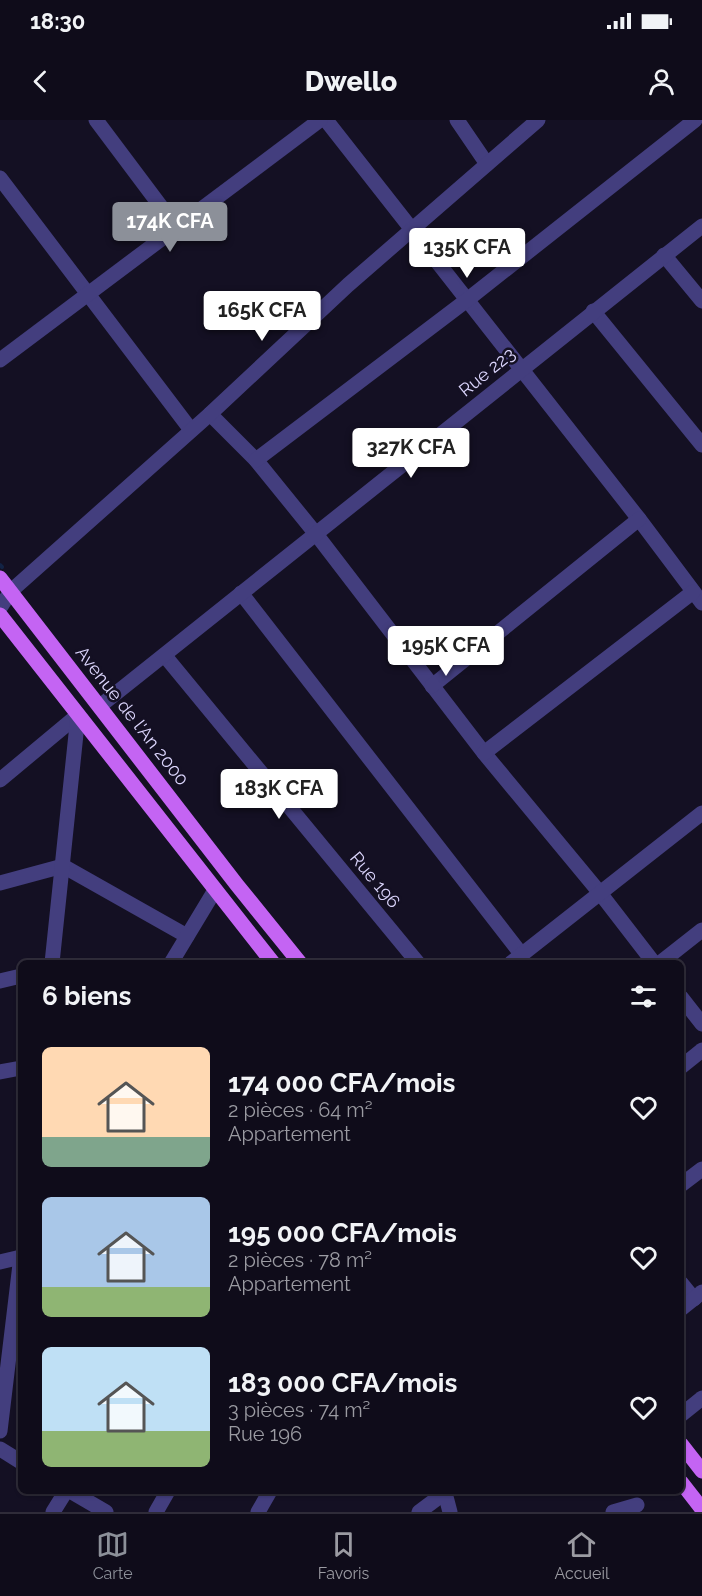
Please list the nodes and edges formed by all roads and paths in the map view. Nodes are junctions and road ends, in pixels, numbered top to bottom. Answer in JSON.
{"nodes":[{"id":1,"x":96,"y":120,"type":"edge"},
{"id":2,"x":320,"y":120,"type":"edge"},
{"id":3,"x":326,"y":120,"type":"edge"},
{"id":4,"x":457,"y":120,"type":"edge"},
{"id":5,"x":538,"y":120,"type":"edge"},
{"id":6,"x":696,"y":120,"type":"edge"},
{"id":7,"x":702,"y":128,"type":"edge"},
{"id":8,"x":487,"y":164,"type":"junction"},
{"id":9,"x":0,"y":178,"type":"edge"},
{"id":10,"x":702,"y":226,"type":"edge"},
{"id":11,"x":177,"y":228,"type":"junction"},
{"id":12,"x":411,"y":230,"type":"junction"},
{"id":13,"x":664,"y":255,"type":"junction"},
{"id":14,"x":88,"y":293,"type":"junction"},
{"id":15,"x":467,"y":300,"type":"junction"},
{"id":16,"x":702,"y":301,"type":"edge"},
{"id":17,"x":593,"y":311,"type":"junction"},
{"id":18,"x":0,"y":360,"type":"edge"},
{"id":19,"x":522,"y":369,"type":"junction"},
{"id":20,"x":210,"y":414,"type":"junction"},
{"id":21,"x":191,"y":430,"type":"junction"},
{"id":22,"x":702,"y":444,"type":"edge"},
{"id":23,"x":256,"y":460,"type":"junction"},
{"id":24,"x":639,"y":519,"type":"junction"},
{"id":25,"x":316,"y":534,"type":"junction"},
{"id":26,"x":0,"y":578,"type":"edge"},
{"id":27,"x":11,"y":591,"type":"junction"},
{"id":28,"x":242,"y":593,"type":"junction"},
{"id":29,"x":697,"y":597,"type":"edge"},
{"id":30,"x":0,"y":608,"type":"edge"},
{"id":31,"x":0,"y":615,"type":"edge"},
{"id":32,"x":165,"y":656,"type":"junction"},
{"id":33,"x":432,"y":686,"type":"junction"},
{"id":34,"x":100,"y":706,"type":"junction"},
{"id":35,"x":78,"y":716,"type":"junction"},
{"id":36,"x":484,"y":753,"type":"junction"},
{"id":37,"x":0,"y":780,"type":"edge"},
{"id":38,"x":702,"y":813,"type":"edge"},
{"id":39,"x":63,"y":866,"type":"junction"},
{"id":40,"x":0,"y":883,"type":"edge"},
{"id":41,"x":215,"y":890,"type":"junction"},
{"id":42,"x":600,"y":893,"type":"junction"},
{"id":43,"x":702,"y":930,"type":"edge"},
{"id":44,"x":187,"y":936,"type":"junction"},
{"id":45,"x":517,"y":959,"type":"edge"},
{"id":46,"x":52,"y":960,"type":"edge"},
{"id":47,"x":173,"y":960,"type":"edge"},
{"id":48,"x":271,"y":960,"type":"edge"},
{"id":49,"x":298,"y":960,"type":"edge"},
{"id":50,"x":416,"y":960,"type":"edge"},
{"id":51,"x":652,"y":960,"type":"edge"},
{"id":52,"x":664,"y":960,"type":"edge"},
{"id":53,"x":18,"y":977,"type":"edge"},
{"id":54,"x":0,"y":981,"type":"edge"},
{"id":55,"x":684,"y":1001,"type":"edge"},
{"id":56,"x":702,"y":1024,"type":"edge"},
{"id":57,"x":702,"y":1050,"type":"edge"},
{"id":58,"x":684,"y":1065,"type":"edge"},
{"id":59,"x":18,"y":1069,"type":"edge"},
{"id":60,"x":0,"y":1072,"type":"edge"},
{"id":61,"x":702,"y":1169,"type":"edge"},
{"id":62,"x":684,"y":1183,"type":"edge"},
{"id":63,"x":18,"y":1258,"type":"edge"},
{"id":64,"x":0,"y":1262,"type":"edge"},
{"id":65,"x":18,"y":1282,"type":"edge"},
{"id":66,"x":684,"y":1285,"type":"edge"},
{"id":67,"x":698,"y":1296,"type":"edge"},
{"id":68,"x":684,"y":1307,"type":"edge"},
{"id":69,"x":702,"y":1398,"type":"edge"},
{"id":70,"x":684,"y":1413,"type":"edge"},
{"id":71,"x":0,"y":1431,"type":"edge"},
{"id":72,"x":684,"y":1448,"type":"edge"},
{"id":73,"x":0,"y":1449,"type":"edge"},
{"id":74,"x":18,"y":1460,"type":"edge"},
{"id":75,"x":702,"y":1471,"type":"edge"},
{"id":76,"x":684,"y":1486,"type":"edge"},
{"id":77,"x":66,"y":1494,"type":"edge"},
{"id":78,"x":73,"y":1494,"type":"edge"},
{"id":79,"x":166,"y":1494,"type":"edge"},
{"id":80,"x":268,"y":1494,"type":"edge"},
{"id":81,"x":442,"y":1494,"type":"edge"},
{"id":82,"x":445,"y":1494,"type":"edge"},
{"id":83,"x":636,"y":1503,"type":"edge"},
{"id":84,"x":702,"y":1509,"type":"edge"},
{"id":85,"x":53,"y":1512,"type":"edge"},
{"id":86,"x":106,"y":1512,"type":"edge"},
{"id":87,"x":156,"y":1512,"type":"edge"},
{"id":88,"x":258,"y":1512,"type":"edge"},
{"id":89,"x":419,"y":1512,"type":"edge"},
{"id":90,"x":450,"y":1512,"type":"edge"},
{"id":91,"x":613,"y":1512,"type":"edge"}],
"edges":[{"from":1,"to":11,"type":"street"},
{"from":2,"to":11,"type":"street"},
{"from":3,"to":12,"type":"street"},
{"from":4,"to":8,"type":"street"},
{"from":5,"to":8,"type":"street"},
{"from":6,"to":7,"type":"street"},
{"from":6,"to":15,"type":"street"},
{"from":8,"to":12,"type":"street"},
{"from":9,"to":14,"type":"street"},
{"from":10,"to":13,"type":"street","name":"Rue 223"},
{"from":11,"to":14,"type":"street"},
{"from":12,"to":15,"type":"street"},
{"from":12,"to":20,"type":"street"},
{"from":13,"to":16,"type":"street"},
{"from":13,"to":17,"type":"street","name":"Rue 223"},
{"from":14,"to":18,"type":"street"},
{"from":14,"to":21,"type":"street"},
{"from":15,"to":19,"type":"street"},
{"from":15,"to":23,"type":"street"},
{"from":17,"to":19,"type":"street","name":"Rue 223"},
{"from":17,"to":22,"type":"street"},
{"from":19,"to":24,"type":"street"},
{"from":19,"to":25,"type":"street","name":"Rue 223"},
{"from":20,"to":21,"type":"street"},
{"from":20,"to":23,"type":"street"},
{"from":21,"to":27,"type":"street"},
{"from":23,"to":25,"type":"street"},
{"from":24,"to":29,"type":"street"},
{"from":24,"to":33,"type":"street"},
{"from":25,"to":28,"type":"street","name":"Rue 223"},
{"from":25,"to":33,"type":"street"},
{"from":26,"to":27,"type":"main road","name":"Avenue de l'An 2000"},
{"from":27,"to":30,"type":"street"},
{"from":27,"to":34,"type":"main road","name":"Avenue de l'An 2000"},
{"from":28,"to":32,"type":"street","name":"Rue 223"},
{"from":28,"to":45,"type":"street"},
{"from":29,"to":36,"type":"street"},
{"from":31,"to":35,"type":"main road"},
{"from":32,"to":34,"type":"street","name":"Rue 223"},
{"from":32,"to":50,"type":"street","name":"Rue 196"},
{"from":33,"to":36,"type":"street"},
{"from":34,"to":49,"type":"main road","name":"Avenue de l'An 2000"},
{"from":35,"to":37,"type":"street"},
{"from":35,"to":39,"type":"street"},
{"from":35,"to":41,"type":"main road"},
{"from":36,"to":42,"type":"street"},
{"from":38,"to":42,"type":"street"},
{"from":39,"to":40,"type":"street"},
{"from":39,"to":44,"type":"street"},
{"from":39,"to":46,"type":"street"},
{"from":41,"to":44,"type":"street"},
{"from":41,"to":48,"type":"main road"},
{"from":42,"to":45,"type":"street"},
{"from":42,"to":51,"type":"street"},
{"from":43,"to":52,"type":"street"},
{"from":44,"to":47,"type":"street"},
{"from":53,"to":54,"type":"street"},
{"from":55,"to":56,"type":"street"},
{"from":57,"to":58,"type":"street"},
{"from":59,"to":60,"type":"street"},
{"from":61,"to":62,"type":"street"},
{"from":63,"to":64,"type":"street"},
{"from":65,"to":71,"type":"street"},
{"from":66,"to":67,"type":"street"},
{"from":67,"to":68,"type":"street"},
{"from":69,"to":70,"type":"street"},
{"from":72,"to":75,"type":"main road"},
{"from":73,"to":74,"type":"street"},
{"from":76,"to":84,"type":"main road"},
{"from":77,"to":85,"type":"street"},
{"from":78,"to":86,"type":"street"},
{"from":79,"to":87,"type":"street"},
{"from":80,"to":88,"type":"street"},
{"from":81,"to":89,"type":"street"},
{"from":82,"to":90,"type":"street"},
{"from":83,"to":91,"type":"street"}]}
